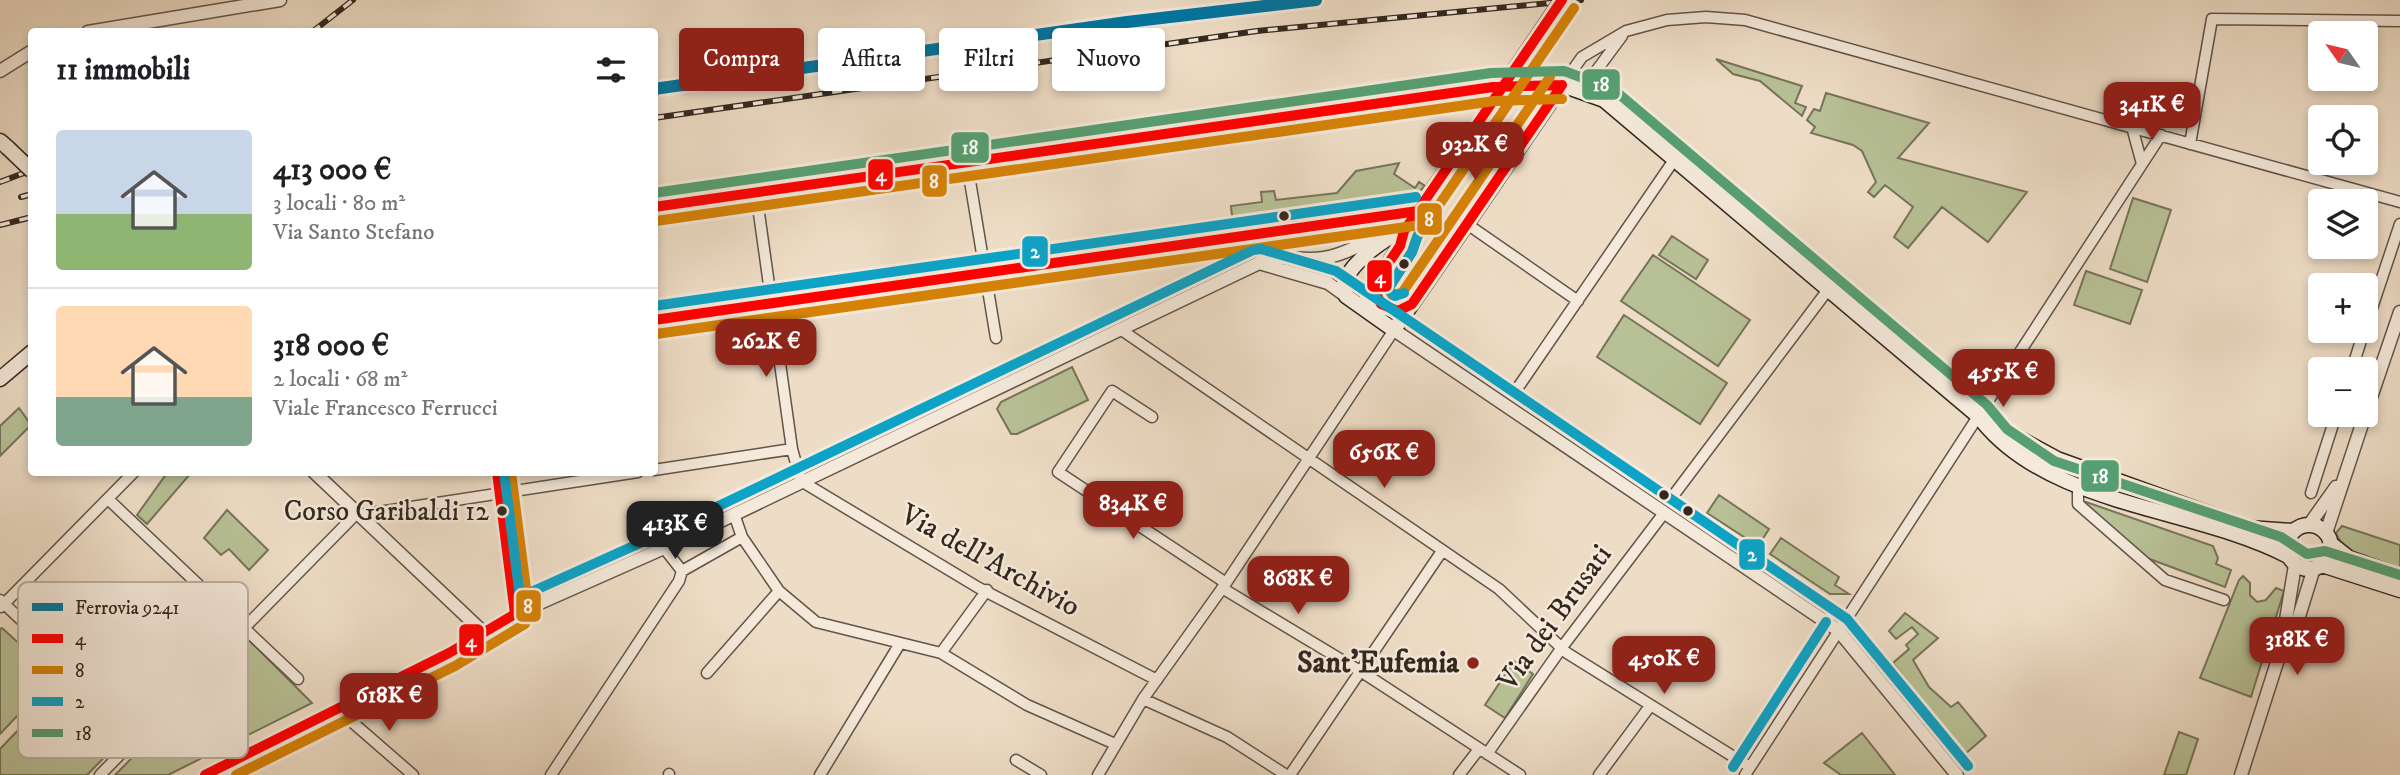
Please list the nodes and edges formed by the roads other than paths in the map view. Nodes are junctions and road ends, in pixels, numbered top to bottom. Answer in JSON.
{"nodes":[{"id":1,"x":280,"y":0,"type":"edge"},
{"id":2,"x":1562,"y":0,"type":"edge"},
{"id":3,"x":2400,"y":21,"type":"edge"},
{"id":4,"x":112,"y":28,"type":"edge"},
{"id":5,"x":1626,"y":30,"type":"junction"},
{"id":6,"x":28,"y":54,"type":"edge"},
{"id":7,"x":0,"y":71,"type":"edge"},
{"id":8,"x":1562,"y":85,"type":"junction"},
{"id":9,"x":1582,"y":90,"type":"junction"},
{"id":10,"x":2132,"y":127,"type":"junction"},
{"id":11,"x":2161,"y":135,"type":"junction"},
{"id":12,"x":0,"y":141,"type":"edge"},
{"id":13,"x":2190,"y":144,"type":"junction"},
{"id":14,"x":1674,"y":160,"type":"junction"},
{"id":15,"x":967,"y":163,"type":"junction"},
{"id":16,"x":2142,"y":164,"type":"junction"},
{"id":17,"x":28,"y":167,"type":"edge"},
{"id":18,"x":756,"y":192,"type":"junction"},
{"id":19,"x":2400,"y":202,"type":"edge"},
{"id":20,"x":658,"y":206,"type":"edge"},
{"id":21,"x":1418,"y":212,"type":"junction"},
{"id":22,"x":1378,"y":217,"type":"junction"},
{"id":23,"x":2400,"y":223,"type":"edge"},
{"id":24,"x":1466,"y":224,"type":"junction"},
{"id":25,"x":1404,"y":231,"type":"junction"},
{"id":26,"x":1259,"y":263,"type":"junction"},
{"id":27,"x":984,"y":274,"type":"junction"},
{"id":28,"x":2378,"y":289,"type":"edge"},
{"id":29,"x":1371,"y":290,"type":"junction"},
{"id":30,"x":1827,"y":291,"type":"junction"},
{"id":31,"x":1350,"y":298,"type":"junction"},
{"id":32,"x":1578,"y":301,"type":"junction"},
{"id":33,"x":771,"y":303,"type":"junction"},
{"id":34,"x":1412,"y":304,"type":"junction"},
{"id":35,"x":2400,"y":312,"type":"edge"},
{"id":36,"x":1371,"y":313,"type":"junction"},
{"id":37,"x":658,"y":319,"type":"edge"},
{"id":38,"x":1120,"y":329,"type":"junction"},
{"id":39,"x":1394,"y":330,"type":"junction"},
{"id":40,"x":996,"y":338,"type":"dead end"},
{"id":41,"x":28,"y":355,"type":"edge"},
{"id":42,"x":2378,"y":375,"type":"edge"},
{"id":43,"x":0,"y":379,"type":"edge"},
{"id":44,"x":1520,"y":386,"type":"dead end"},
{"id":45,"x":1978,"y":416,"type":"junction"},
{"id":46,"x":1152,"y":417,"type":"dead end"},
{"id":47,"x":2332,"y":427,"type":"edge"},
{"id":48,"x":2360,"y":427,"type":"edge"},
{"id":49,"x":792,"y":449,"type":"junction"},
{"id":50,"x":1307,"y":457,"type":"junction"},
{"id":51,"x":658,"y":469,"type":"edge"},
{"id":52,"x":2345,"y":475,"type":"junction"},
{"id":53,"x":130,"y":476,"type":"edge"},
{"id":54,"x":318,"y":476,"type":"edge"},
{"id":55,"x":498,"y":476,"type":"edge"},
{"id":56,"x":613,"y":476,"type":"edge"},
{"id":57,"x":801,"y":481,"type":"junction"},
{"id":58,"x":2078,"y":484,"type":"junction"},
{"id":59,"x":1676,"y":492,"type":"dead end"},
{"id":60,"x":2311,"y":493,"type":"dead end"},
{"id":61,"x":500,"y":494,"type":"junction"},
{"id":62,"x":109,"y":500,"type":"junction"},
{"id":63,"x":1664,"y":513,"type":"junction"},
{"id":64,"x":358,"y":514,"type":"junction"},
{"id":65,"x":734,"y":514,"type":"junction"},
{"id":66,"x":2309,"y":525,"type":"junction"},
{"id":67,"x":2293,"y":531,"type":"junction"},
{"id":68,"x":743,"y":537,"type":"junction"},
{"id":69,"x":2328,"y":538,"type":"junction"},
{"id":70,"x":664,"y":548,"type":"junction"},
{"id":71,"x":1440,"y":554,"type":"dead end"},
{"id":72,"x":2291,"y":560,"type":"junction"},
{"id":73,"x":2318,"y":566,"type":"junction"},
{"id":74,"x":681,"y":571,"type":"junction"},
{"id":75,"x":2400,"y":576,"type":"edge"},
{"id":76,"x":24,"y":582,"type":"edge"},
{"id":77,"x":196,"y":582,"type":"edge"},
{"id":78,"x":1224,"y":585,"type":"junction"},
{"id":79,"x":18,"y":588,"type":"edge"},
{"id":80,"x":987,"y":590,"type":"junction"},
{"id":81,"x":2400,"y":590,"type":"edge"},
{"id":82,"x":779,"y":591,"type":"junction"},
{"id":83,"x":2224,"y":600,"type":"dead end"},
{"id":84,"x":1,"y":604,"type":"edge"},
{"id":85,"x":515,"y":614,"type":"junction"},
{"id":86,"x":18,"y":620,"type":"edge"},
{"id":87,"x":248,"y":625,"type":"edge"},
{"id":88,"x":248,"y":631,"type":"edge"},
{"id":89,"x":1838,"y":631,"type":"junction"},
{"id":90,"x":484,"y":633,"type":"junction"},
{"id":91,"x":899,"y":645,"type":"junction"},
{"id":92,"x":1561,"y":648,"type":"junction"},
{"id":93,"x":940,"y":653,"type":"junction"},
{"id":94,"x":707,"y":673,"type":"dead end"},
{"id":95,"x":1359,"y":673,"type":"junction"},
{"id":96,"x":298,"y":679,"type":"dead end"},
{"id":97,"x":1157,"y":680,"type":"junction"},
{"id":98,"x":1143,"y":699,"type":"junction"},
{"id":99,"x":1650,"y":706,"type":"junction"},
{"id":100,"x":344,"y":715,"type":"dead end"},
{"id":101,"x":1115,"y":744,"type":"junction"},
{"id":102,"x":1483,"y":751,"type":"junction"},
{"id":103,"x":248,"y":754,"type":"edge"},
{"id":104,"x":117,"y":758,"type":"edge"},
{"id":105,"x":239,"y":758,"type":"edge"},
{"id":106,"x":1016,"y":760,"type":"dead end"},
{"id":107,"x":1747,"y":771,"type":"edge"},
{"id":108,"x":100,"y":775,"type":"edge"},
{"id":109,"x":205,"y":775,"type":"edge"},
{"id":110,"x":413,"y":775,"type":"edge"},
{"id":111,"x":551,"y":775,"type":"edge"},
{"id":112,"x":820,"y":775,"type":"edge"},
{"id":113,"x":1041,"y":775,"type":"edge"},
{"id":114,"x":1098,"y":775,"type":"edge"},
{"id":115,"x":1288,"y":775,"type":"edge"},
{"id":116,"x":1460,"y":775,"type":"edge"},
{"id":117,"x":1520,"y":775,"type":"edge"},
{"id":118,"x":1599,"y":775,"type":"edge"},
{"id":119,"x":1957,"y":775,"type":"edge"},
{"id":120,"x":2241,"y":775,"type":"edge"},
{"id":121,"x":2249,"y":775,"type":"edge"}],
"edges":[{"from":1,"to":4,"type":"street"},
{"from":2,"to":21,"type":"main road","bridge":true},
{"from":3,"to":13,"type":"street"},
{"from":5,"to":8,"type":"street"},
{"from":5,"to":9,"type":"street"},
{"from":5,"to":10,"type":"street"},
{"from":6,"to":7,"type":"street"},
{"from":8,"to":9,"type":"main road"},
{"from":8,"to":15,"type":"main road"},
{"from":8,"to":24,"type":"main road"},
{"from":9,"to":14,"type":"main road"},
{"from":10,"to":11,"type":"street"},
{"from":10,"to":16,"type":"street"},
{"from":11,"to":13,"type":"street"},
{"from":11,"to":16,"type":"street"},
{"from":12,"to":17,"type":"main road","bridge":true},
{"from":13,"to":19,"type":"street"},
{"from":14,"to":30,"type":"main road"},
{"from":14,"to":32,"type":"street"},
{"from":15,"to":18,"type":"main road"},
{"from":15,"to":27,"type":"street"},
{"from":16,"to":45,"type":"street"},
{"from":18,"to":20,"type":"main road"},
{"from":18,"to":33,"type":"street"},
{"from":21,"to":22,"type":"street"},
{"from":21,"to":25,"type":"main road"},
{"from":22,"to":26,"type":"street"},
{"from":22,"to":27,"type":"street"},
{"from":23,"to":28,"type":"street"},
{"from":24,"to":32,"type":"street"},
{"from":24,"to":34,"type":"main road"},
{"from":25,"to":29,"type":"main road"},
{"from":25,"to":31,"type":"main road"},
{"from":26,"to":31,"type":"street"},
{"from":26,"to":38,"type":"street"},
{"from":27,"to":33,"type":"street"},
{"from":27,"to":40,"type":"street"},
{"from":29,"to":31,"type":"main road"},
{"from":29,"to":34,"type":"main road"},
{"from":29,"to":36,"type":"main road"},
{"from":30,"to":45,"type":"main road"},
{"from":30,"to":59,"type":"street"},
{"from":31,"to":36,"type":"main road"},
{"from":32,"to":44,"type":"street"},
{"from":33,"to":37,"type":"street"},
{"from":33,"to":49,"type":"street"},
{"from":34,"to":39,"type":"main road"},
{"from":35,"to":42,"type":"street"},
{"from":36,"to":39,"type":"main road"},
{"from":38,"to":50,"type":"street"},
{"from":38,"to":57,"type":"street"},
{"from":39,"to":50,"type":"street"},
{"from":39,"to":63,"type":"street"},
{"from":41,"to":43,"type":"main road"},
{"from":45,"to":58,"type":"main road"},
{"from":45,"to":67,"type":"main road"},
{"from":45,"to":89,"type":"street"},
{"from":46,"to":78,"type":"street"},
{"from":47,"to":60,"type":"street"},
{"from":48,"to":52,"type":"street"},
{"from":49,"to":51,"type":"street"},
{"from":49,"to":57,"type":"street"},
{"from":50,"to":78,"type":"street"},
{"from":50,"to":92,"type":"street"},
{"from":52,"to":66,"type":"street"},
{"from":52,"to":69,"type":"street"},
{"from":53,"to":62,"type":"street"},
{"from":54,"to":64,"type":"street"},
{"from":55,"to":61,"type":"street"},
{"from":56,"to":61,"type":"street"},
{"from":57,"to":65,"type":"street"},
{"from":57,"to":80,"type":"street","name":"Via dell'Archivio"},
{"from":58,"to":72,"type":"main road"},
{"from":58,"to":83,"type":"street"},
{"from":61,"to":64,"type":"street"},
{"from":61,"to":85,"type":"street"},
{"from":62,"to":76,"type":"street"},
{"from":62,"to":77,"type":"street"},
{"from":63,"to":89,"type":"street"},
{"from":63,"to":92,"type":"street","name":"Via dei Brusati"},
{"from":64,"to":87,"type":"street"},
{"from":64,"to":90,"type":"street"},
{"from":65,"to":68,"type":"street"},
{"from":65,"to":70,"type":"street"},
{"from":66,"to":67,"type":"main road"},
{"from":66,"to":69,"type":"main road"},
{"from":67,"to":72,"type":"main road"},
{"from":68,"to":74,"type":"street"},
{"from":68,"to":82,"type":"street"},
{"from":69,"to":73,"type":"main road"},
{"from":69,"to":75,"type":"main road"},
{"from":70,"to":74,"type":"street"},
{"from":70,"to":85,"type":"street"},
{"from":71,"to":95,"type":"street"},
{"from":72,"to":73,"type":"main road"},
{"from":72,"to":120,"type":"street"},
{"from":73,"to":81,"type":"main road"},
{"from":73,"to":121,"type":"street"},
{"from":74,"to":111,"type":"street"},
{"from":78,"to":95,"type":"street"},
{"from":78,"to":97,"type":"street"},
{"from":79,"to":84,"type":"street"},
{"from":80,"to":93,"type":"street"},
{"from":80,"to":97,"type":"street","name":"Via dell'Archivio"},
{"from":82,"to":91,"type":"street"},
{"from":82,"to":94,"type":"street"},
{"from":84,"to":86,"type":"street"},
{"from":85,"to":90,"type":"street"},
{"from":88,"to":96,"type":"street"},
{"from":89,"to":107,"type":"street"},
{"from":89,"to":119,"type":"street"},
{"from":90,"to":103,"type":"street"},
{"from":91,"to":93,"type":"street"},
{"from":91,"to":112,"type":"street"},
{"from":92,"to":99,"type":"street"},
{"from":92,"to":102,"type":"street","name":"Via dei Brusati"},
{"from":93,"to":101,"type":"street"},
{"from":95,"to":102,"type":"street"},
{"from":95,"to":115,"type":"street"},
{"from":97,"to":98,"type":"street"},
{"from":98,"to":101,"type":"street"},
{"from":98,"to":115,"type":"street"},
{"from":99,"to":107,"type":"street"},
{"from":99,"to":118,"type":"street"},
{"from":100,"to":110,"type":"street"},
{"from":101,"to":114,"type":"street"},
{"from":102,"to":116,"type":"street","name":"Via dei Brusati"},
{"from":102,"to":117,"type":"street"},
{"from":104,"to":108,"type":"street"},
{"from":105,"to":109,"type":"street"},
{"from":106,"to":113,"type":"street"}]}
